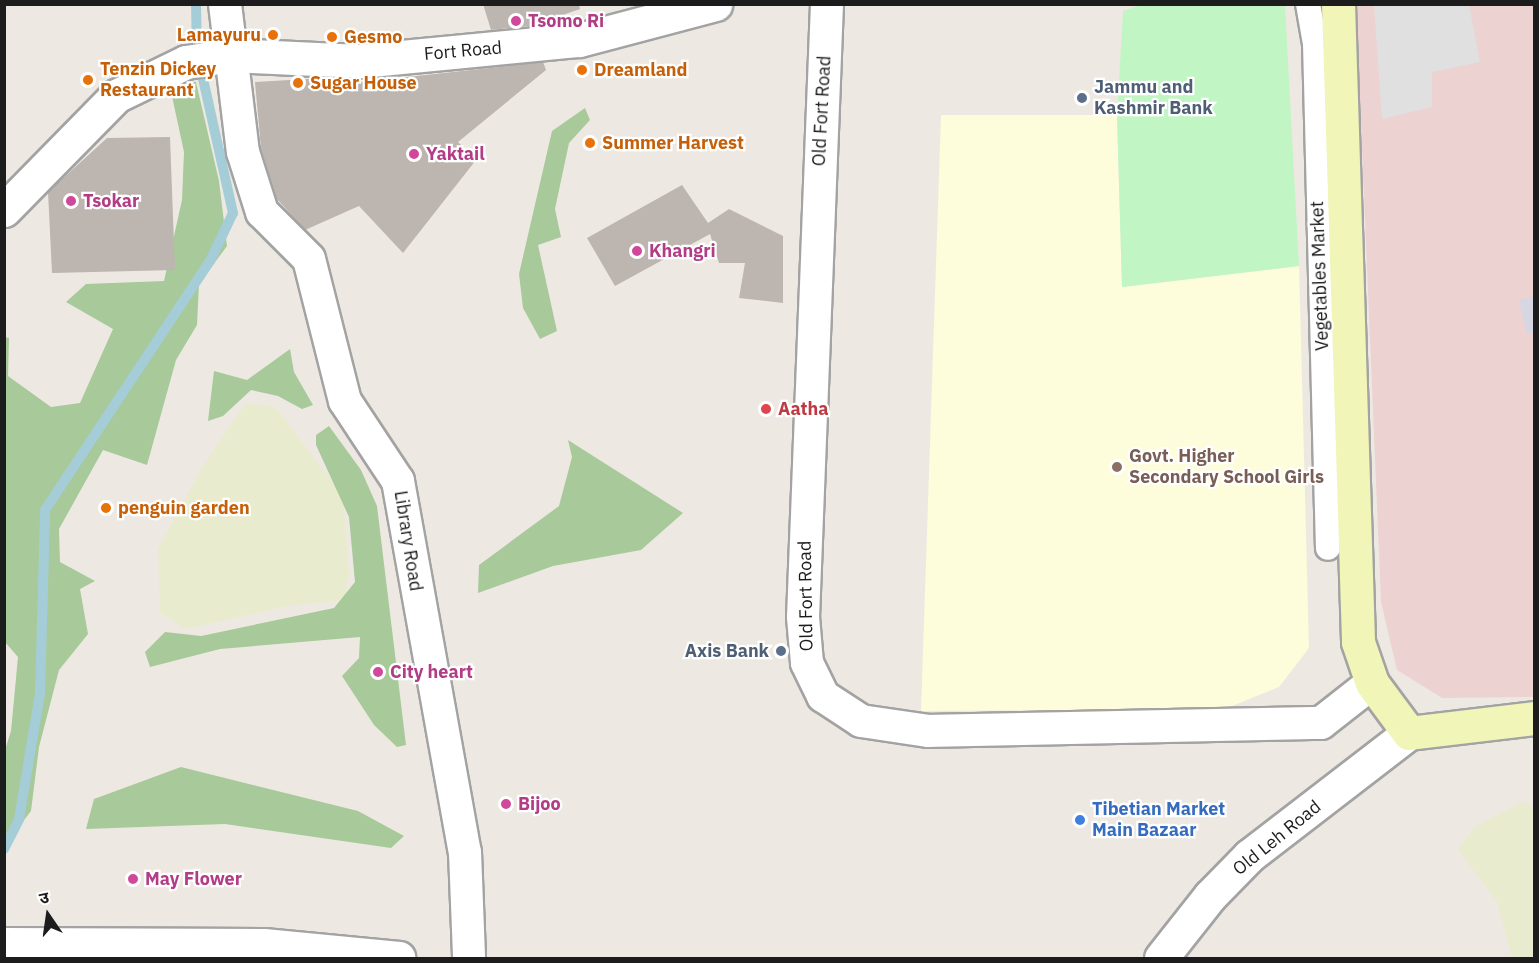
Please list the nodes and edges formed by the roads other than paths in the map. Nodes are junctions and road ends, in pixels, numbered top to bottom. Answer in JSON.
{"nodes":[{"id":1,"x":225,"y":4,"type":"edge"},
{"id":2,"x":715,"y":4,"type":"edge"},
{"id":3,"x":827,"y":4,"type":"edge"},
{"id":4,"x":1308,"y":4,"type":"edge"},
{"id":5,"x":1338,"y":4,"type":"edge"},
{"id":6,"x":208,"y":58,"type":"junction"},
{"id":7,"x":4,"y":210,"type":"edge"},
{"id":8,"x":1328,"y":548,"type":"dead end"},
{"id":9,"x":1372,"y":683,"type":"junction"},
{"id":10,"x":1534,"y":718,"type":"edge"},
{"id":11,"x":1409,"y":733,"type":"junction"},
{"id":12,"x":4,"y":944,"type":"edge"},
{"id":13,"x":399,"y":958,"type":"edge"},
{"id":14,"x":469,"y":958,"type":"edge"},
{"id":15,"x":1161,"y":958,"type":"edge"}],
"edges":[{"from":1,"to":6,"type":"street","name":"Library Road"},
{"from":2,"to":6,"type":"street","name":"Fort Road"},
{"from":3,"to":9,"type":"street","name":"Old Fort Road"},
{"from":4,"to":8,"type":"street","name":"Vegetables Market"},
{"from":5,"to":9,"type":"main road"},
{"from":6,"to":7,"type":"street","name":"Fort Road"},
{"from":6,"to":14,"type":"street","name":"Library Road"},
{"from":9,"to":11,"type":"main road"},
{"from":10,"to":11,"type":"main road"},
{"from":11,"to":15,"type":"street","name":"Old Leh Road"},
{"from":12,"to":13,"type":"street"}]}
